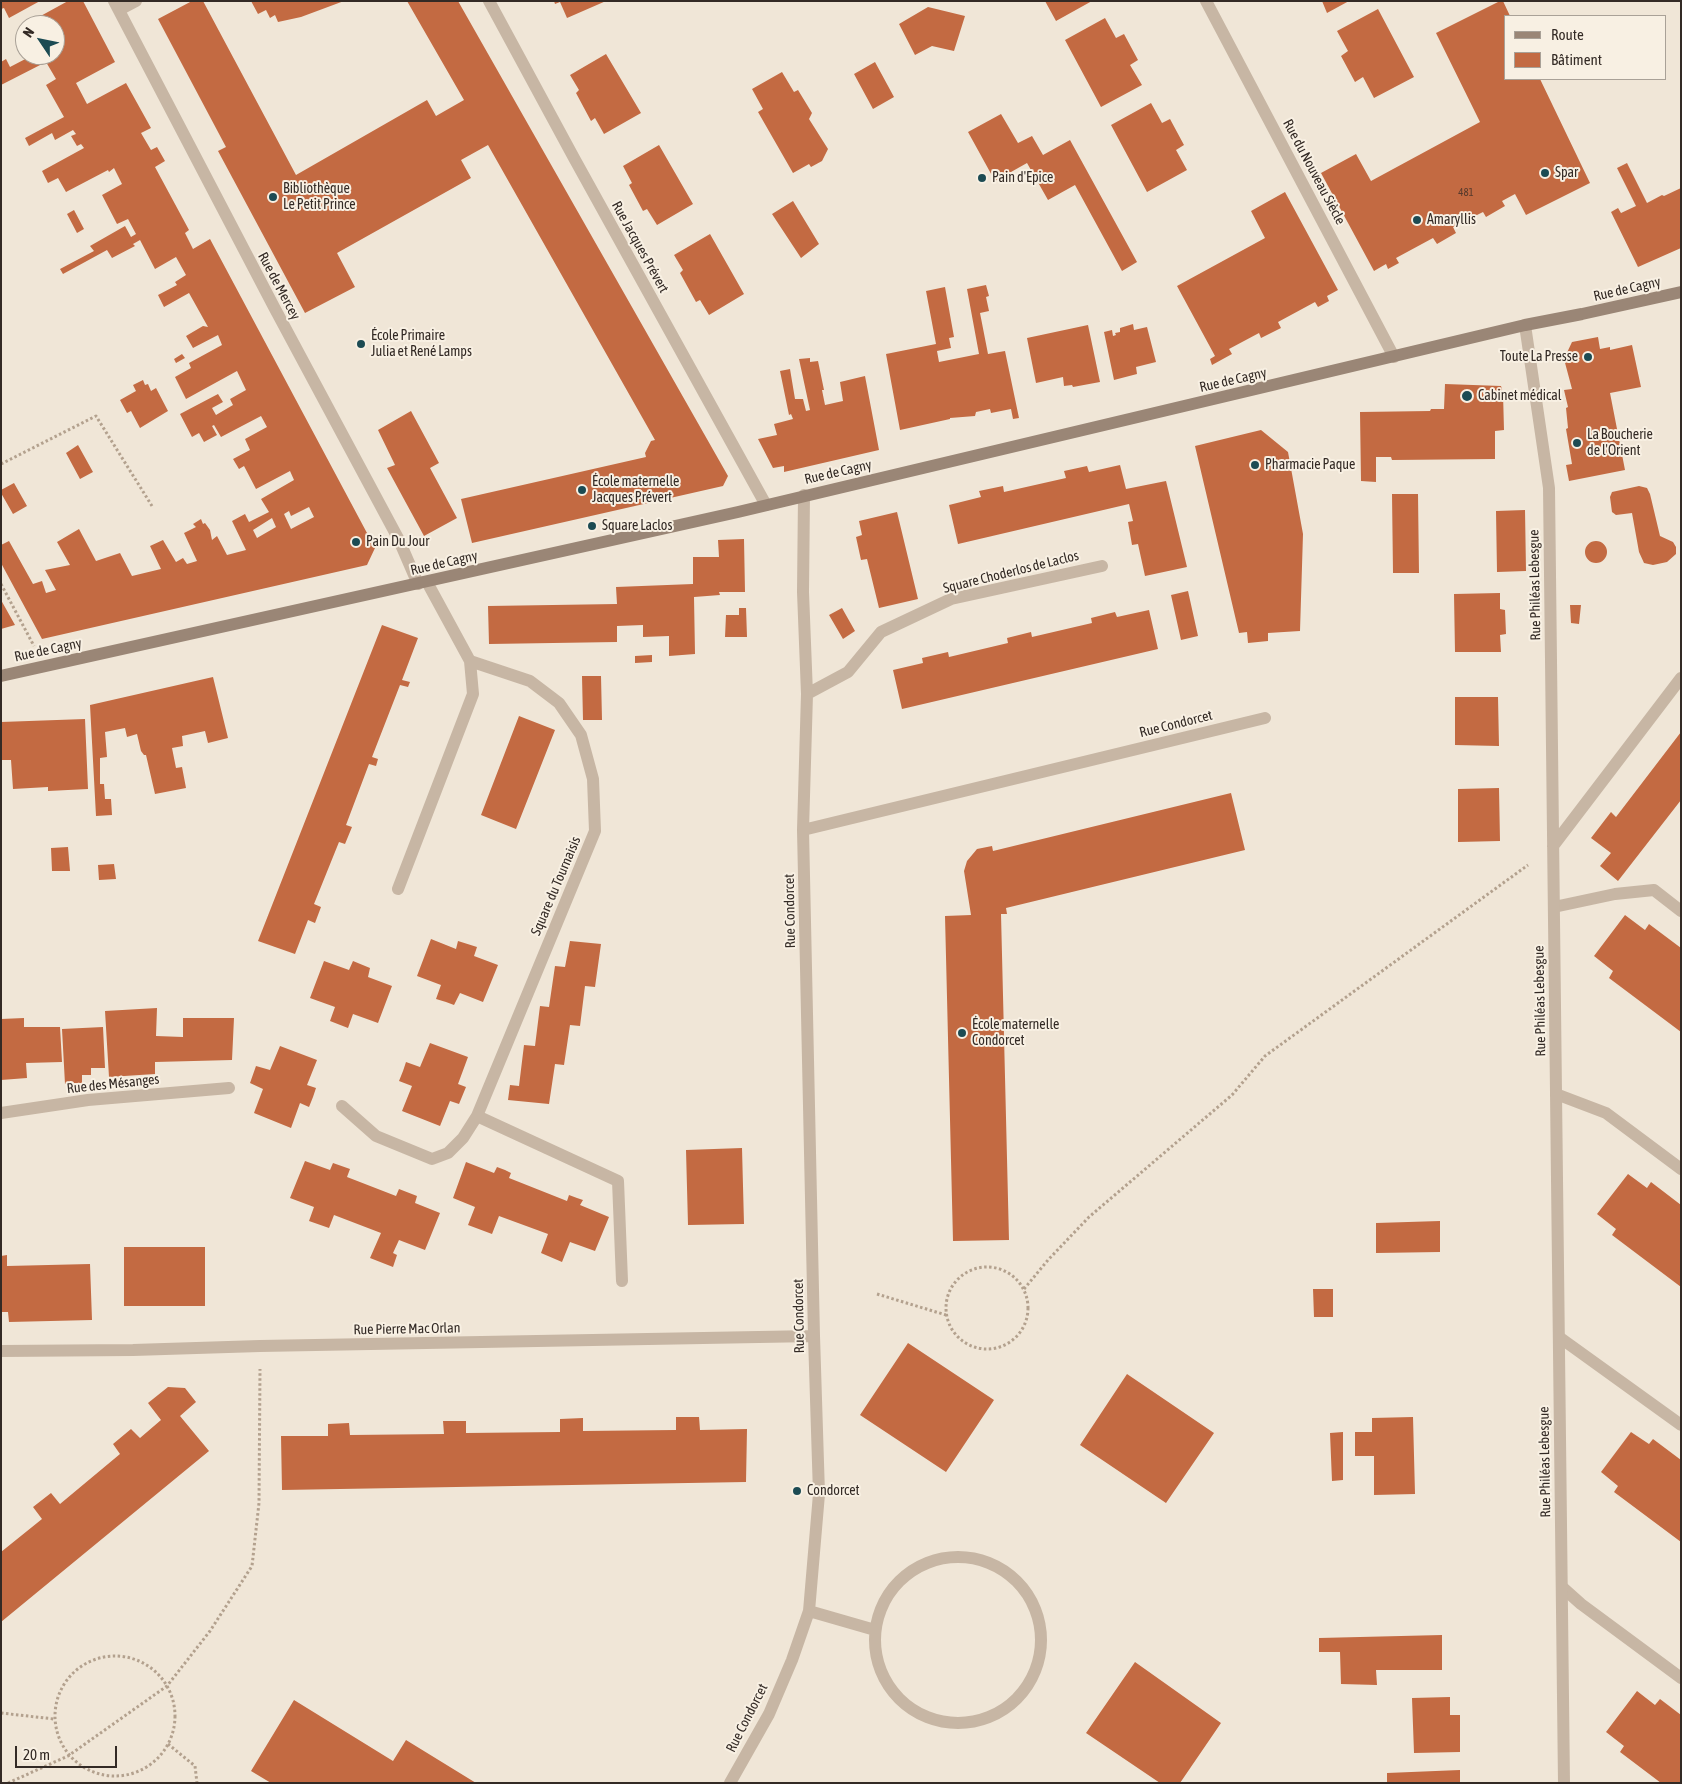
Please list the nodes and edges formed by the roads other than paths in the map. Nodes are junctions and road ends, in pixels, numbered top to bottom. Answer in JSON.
{"nodes":[{"id":1,"x":136,"y":1,"type":"edge"},
{"id":2,"x":489,"y":1,"type":"edge"},
{"id":3,"x":1206,"y":1,"type":"edge"},
{"id":4,"x":116,"y":6,"type":"edge"},
{"id":5,"x":1681,"y":292,"type":"edge"},
{"id":6,"x":1525,"y":325,"type":"junction"},
{"id":7,"x":1394,"y":357,"type":"junction"},
{"id":8,"x":804,"y":496,"type":"junction"},
{"id":9,"x":766,"y":505,"type":"junction"},
{"id":10,"x":1102,"y":566,"type":"dead end"},
{"id":11,"x":423,"y":583,"type":"junction"},
{"id":12,"x":470,"y":660,"type":"junction"},
{"id":13,"x":1,"y":676,"type":"edge"},
{"id":14,"x":1681,"y":678,"type":"edge"},
{"id":15,"x":807,"y":694,"type":"junction"},
{"id":16,"x":1265,"y":718,"type":"dead end"},
{"id":17,"x":804,"y":830,"type":"junction"},
{"id":18,"x":1553,"y":846,"type":"junction"},
{"id":19,"x":398,"y":889,"type":"dead end"},
{"id":20,"x":1554,"y":908,"type":"junction"},
{"id":21,"x":1681,"y":911,"type":"edge"},
{"id":22,"x":229,"y":1088,"type":"dead end"},
{"id":23,"x":1556,"y":1094,"type":"junction"},
{"id":24,"x":342,"y":1106,"type":"dead end"},
{"id":25,"x":1,"y":1113,"type":"edge"},
{"id":26,"x":477,"y":1116,"type":"junction"},
{"id":27,"x":1681,"y":1170,"type":"edge"},
{"id":28,"x":622,"y":1281,"type":"dead end"},
{"id":29,"x":814,"y":1336,"type":"junction"},
{"id":30,"x":1559,"y":1337,"type":"junction"},
{"id":31,"x":1,"y":1351,"type":"edge"},
{"id":32,"x":1681,"y":1425,"type":"edge"},
{"id":33,"x":1562,"y":1587,"type":"junction"},
{"id":34,"x":809,"y":1611,"type":"junction"},
{"id":35,"x":875,"y":1630,"type":"junction"},
{"id":36,"x":1681,"y":1678,"type":"edge"},
{"id":37,"x":730,"y":1783,"type":"edge"},
{"id":38,"x":1564,"y":1783,"type":"edge"}],
"edges":[{"from":1,"to":4,"type":"street"},
{"from":2,"to":9,"type":"street","name":"Rue Jacques Prévert"},
{"from":3,"to":7,"type":"street","name":"Rue du Nouveau Siècle"},
{"from":4,"to":11,"type":"street","name":"Rue de Mercey"},
{"from":5,"to":6,"type":"main road","name":"Rue de Cagny"},
{"from":6,"to":7,"type":"main road","name":"Rue de Cagny"},
{"from":6,"to":18,"type":"street","name":"Rue Philéas Lebesgue"},
{"from":7,"to":8,"type":"main road","name":"Rue de Cagny"},
{"from":8,"to":9,"type":"main road","name":"Rue de Cagny"},
{"from":8,"to":15,"type":"street","name":"Rue Condorcet"},
{"from":9,"to":11,"type":"main road","name":"Rue de Cagny"},
{"from":10,"to":15,"type":"street","name":"Square Choderlos de Laclos"},
{"from":11,"to":12,"type":"street"},
{"from":11,"to":13,"type":"main road","name":"Rue de Cagny"},
{"from":12,"to":19,"type":"street"},
{"from":12,"to":26,"type":"street","name":"Square du Tournaisis"},
{"from":14,"to":18,"type":"street"},
{"from":15,"to":17,"type":"street","name":"Rue Condorcet"},
{"from":16,"to":17,"type":"street","name":"Rue Condorcet"},
{"from":17,"to":29,"type":"street","name":"Rue Condorcet"},
{"from":18,"to":20,"type":"street","name":"Rue Philéas Lebesgue"},
{"from":20,"to":21,"type":"street"},
{"from":20,"to":23,"type":"street","name":"Rue Philéas Lebesgue"},
{"from":22,"to":25,"type":"street","name":"Rue des Mésanges"},
{"from":23,"to":27,"type":"street"},
{"from":23,"to":30,"type":"street","name":"Rue Philéas Lebesgue"},
{"from":24,"to":26,"type":"street","name":"Square du Tournaisis"},
{"from":26,"to":28,"type":"street"},
{"from":29,"to":31,"type":"street","name":"Rue Pierre Mac Orlan"},
{"from":29,"to":34,"type":"street","name":"Rue Condorcet"},
{"from":30,"to":32,"type":"street"},
{"from":30,"to":33,"type":"street","name":"Rue Philéas Lebesgue"},
{"from":33,"to":36,"type":"street"},
{"from":33,"to":38,"type":"street","name":"Rue Philéas Lebesgue"},
{"from":34,"to":35,"type":"street"},
{"from":34,"to":37,"type":"street","name":"Rue Condorcet"},
{"from":35,"to":35,"type":"street"}]}
